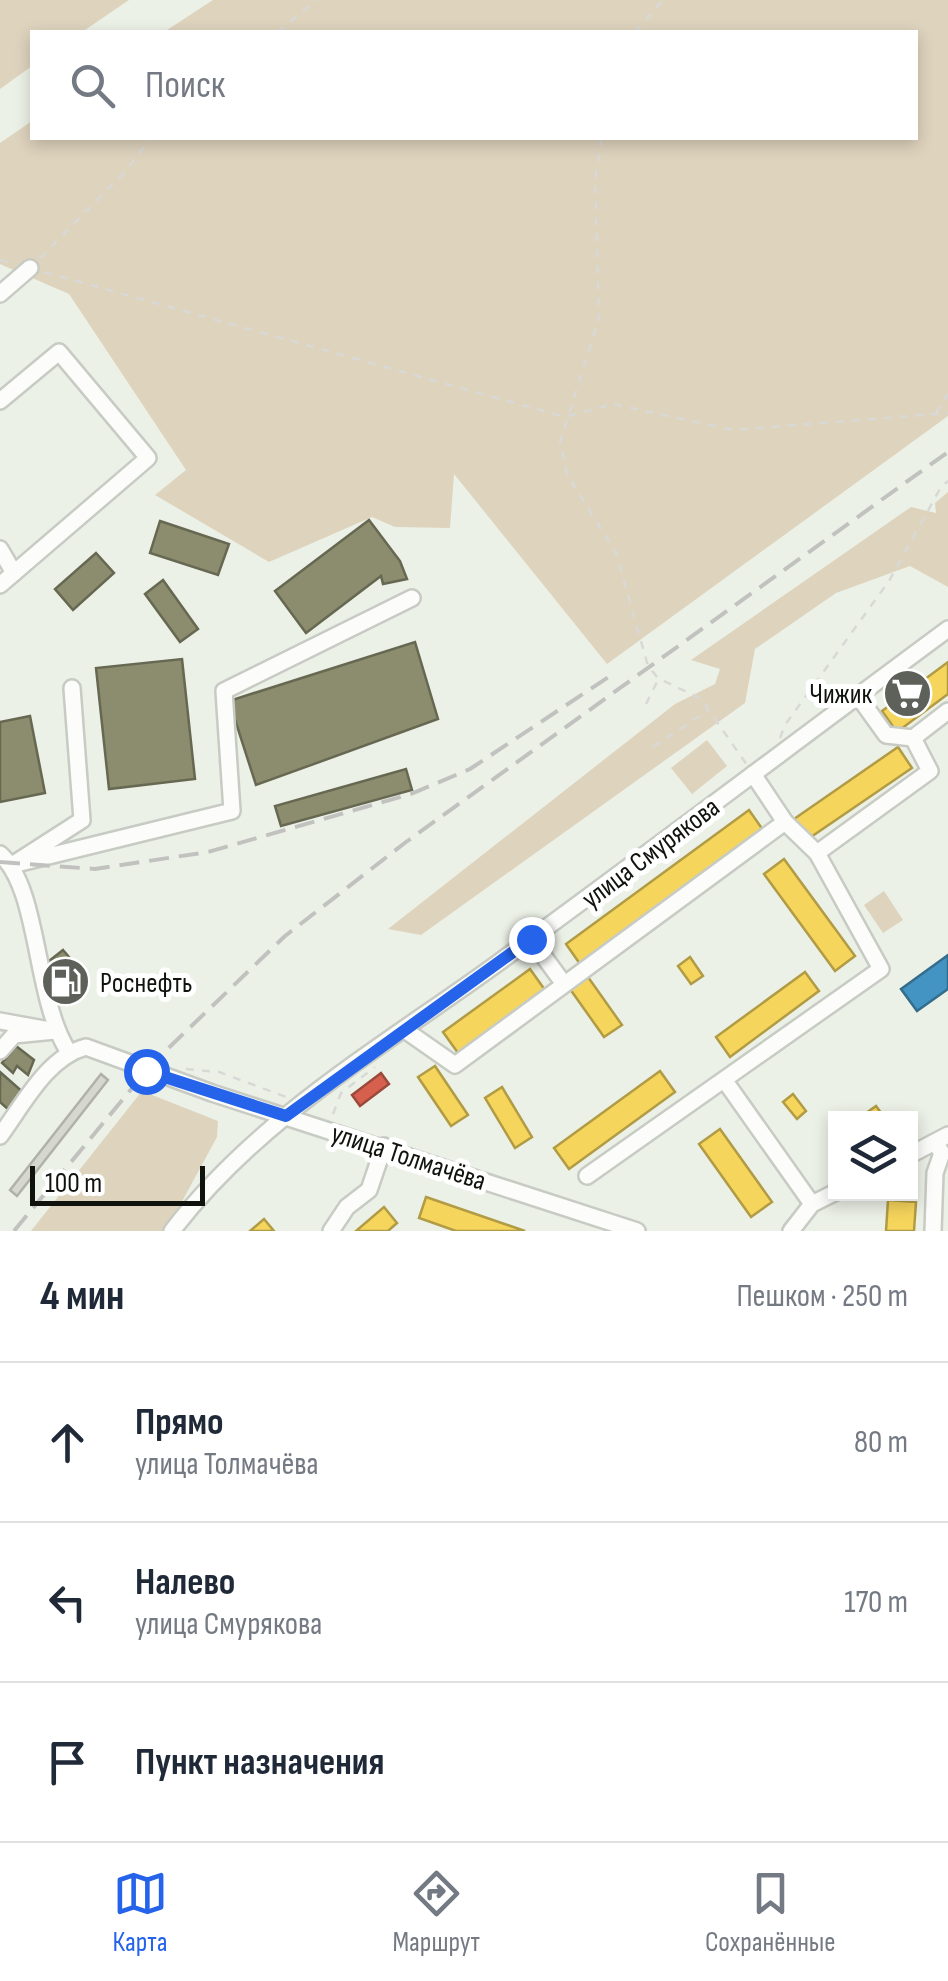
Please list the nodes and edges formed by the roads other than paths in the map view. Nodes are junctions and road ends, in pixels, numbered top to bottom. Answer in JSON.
{"nodes":[{"id":1,"x":30,"y":268,"type":"road end"},
{"id":2,"x":0,"y":294,"type":"edge"},
{"id":3,"x":0,"y":402,"type":"edge"},
{"id":4,"x":0,"y":548,"type":"edge"},
{"id":5,"x":14,"y":574,"type":"junction"},
{"id":6,"x":0,"y":585,"type":"edge"},
{"id":7,"x":412,"y":598,"type":"dead end"},
{"id":8,"x":948,"y":629,"type":"edge"},
{"id":9,"x":72,"y":688,"type":"dead end"},
{"id":10,"x":858,"y":696,"type":"junction"},
{"id":11,"x":948,"y":711,"type":"edge"},
{"id":12,"x":912,"y":738,"type":"junction"},
{"id":13,"x":754,"y":774,"type":"junction"},
{"id":14,"x":785,"y":822,"type":"junction"},
{"id":15,"x":817,"y":853,"type":"junction"},
{"id":16,"x":6,"y":859,"type":"edge"},
{"id":17,"x":531,"y":939,"type":"junction"},
{"id":18,"x":564,"y":984,"type":"junction"},
{"id":19,"x":0,"y":1021,"type":"edge"},
{"id":20,"x":406,"y":1030,"type":"junction"},
{"id":21,"x":55,"y":1031,"type":"junction"},
{"id":22,"x":0,"y":1051,"type":"edge"},
{"id":23,"x":68,"y":1052,"type":"junction"},
{"id":24,"x":725,"y":1081,"type":"junction"},
{"id":25,"x":286,"y":1116,"type":"junction"},
{"id":26,"x":0,"y":1136,"type":"edge"},
{"id":27,"x":384,"y":1146,"type":"junction"},
{"id":28,"x":943,"y":1146,"type":"edge"},
{"id":29,"x":918,"y":1153,"type":"edge"},
{"id":30,"x":587,"y":1176,"type":"dead end"},
{"id":31,"x":828,"y":1196,"type":"edge"},
{"id":32,"x":812,"y":1204,"type":"junction"},
{"id":33,"x":172,"y":1231,"type":"edge"},
{"id":34,"x":330,"y":1231,"type":"edge"},
{"id":35,"x":636,"y":1231,"type":"edge"},
{"id":36,"x":791,"y":1231,"type":"edge"},
{"id":37,"x":933,"y":1231,"type":"edge"}],
"edges":[{"from":1,"to":2,"type":"street"},
{"from":3,"to":5,"type":"street"},
{"from":4,"to":5,"type":"street"},
{"from":5,"to":6,"type":"street"},
{"from":7,"to":16,"type":"street"},
{"from":8,"to":10,"type":"street","name":"улица Смурякова"},
{"from":9,"to":16,"type":"street"},
{"from":10,"to":12,"type":"street"},
{"from":10,"to":13,"type":"street","name":"улица Смурякова"},
{"from":11,"to":12,"type":"street"},
{"from":12,"to":15,"type":"street"},
{"from":13,"to":14,"type":"street"},
{"from":13,"to":17,"type":"street","name":"улица Смурякова"},
{"from":14,"to":15,"type":"street"},
{"from":14,"to":18,"type":"street"},
{"from":15,"to":24,"type":"street"},
{"from":16,"to":21,"type":"street"},
{"from":17,"to":18,"type":"street"},
{"from":17,"to":20,"type":"street","name":"улица Смурякова"},
{"from":18,"to":20,"type":"street"},
{"from":19,"to":21,"type":"street"},
{"from":20,"to":25,"type":"street","name":"улица Смурякова"},
{"from":21,"to":22,"type":"street"},
{"from":21,"to":23,"type":"street"},
{"from":23,"to":25,"type":"street","name":"улица Толмачёва"},
{"from":23,"to":26,"type":"street"},
{"from":24,"to":30,"type":"street"},
{"from":24,"to":32,"type":"street"},
{"from":25,"to":27,"type":"street","name":"улица Толмачёва"},
{"from":25,"to":33,"type":"street","name":"улица Смурякова"},
{"from":27,"to":34,"type":"street"},
{"from":27,"to":35,"type":"street","name":"улица Толмачёва"},
{"from":28,"to":29,"type":"street"},
{"from":28,"to":37,"type":"street"},
{"from":31,"to":32,"type":"street"},
{"from":32,"to":36,"type":"street"}]}
